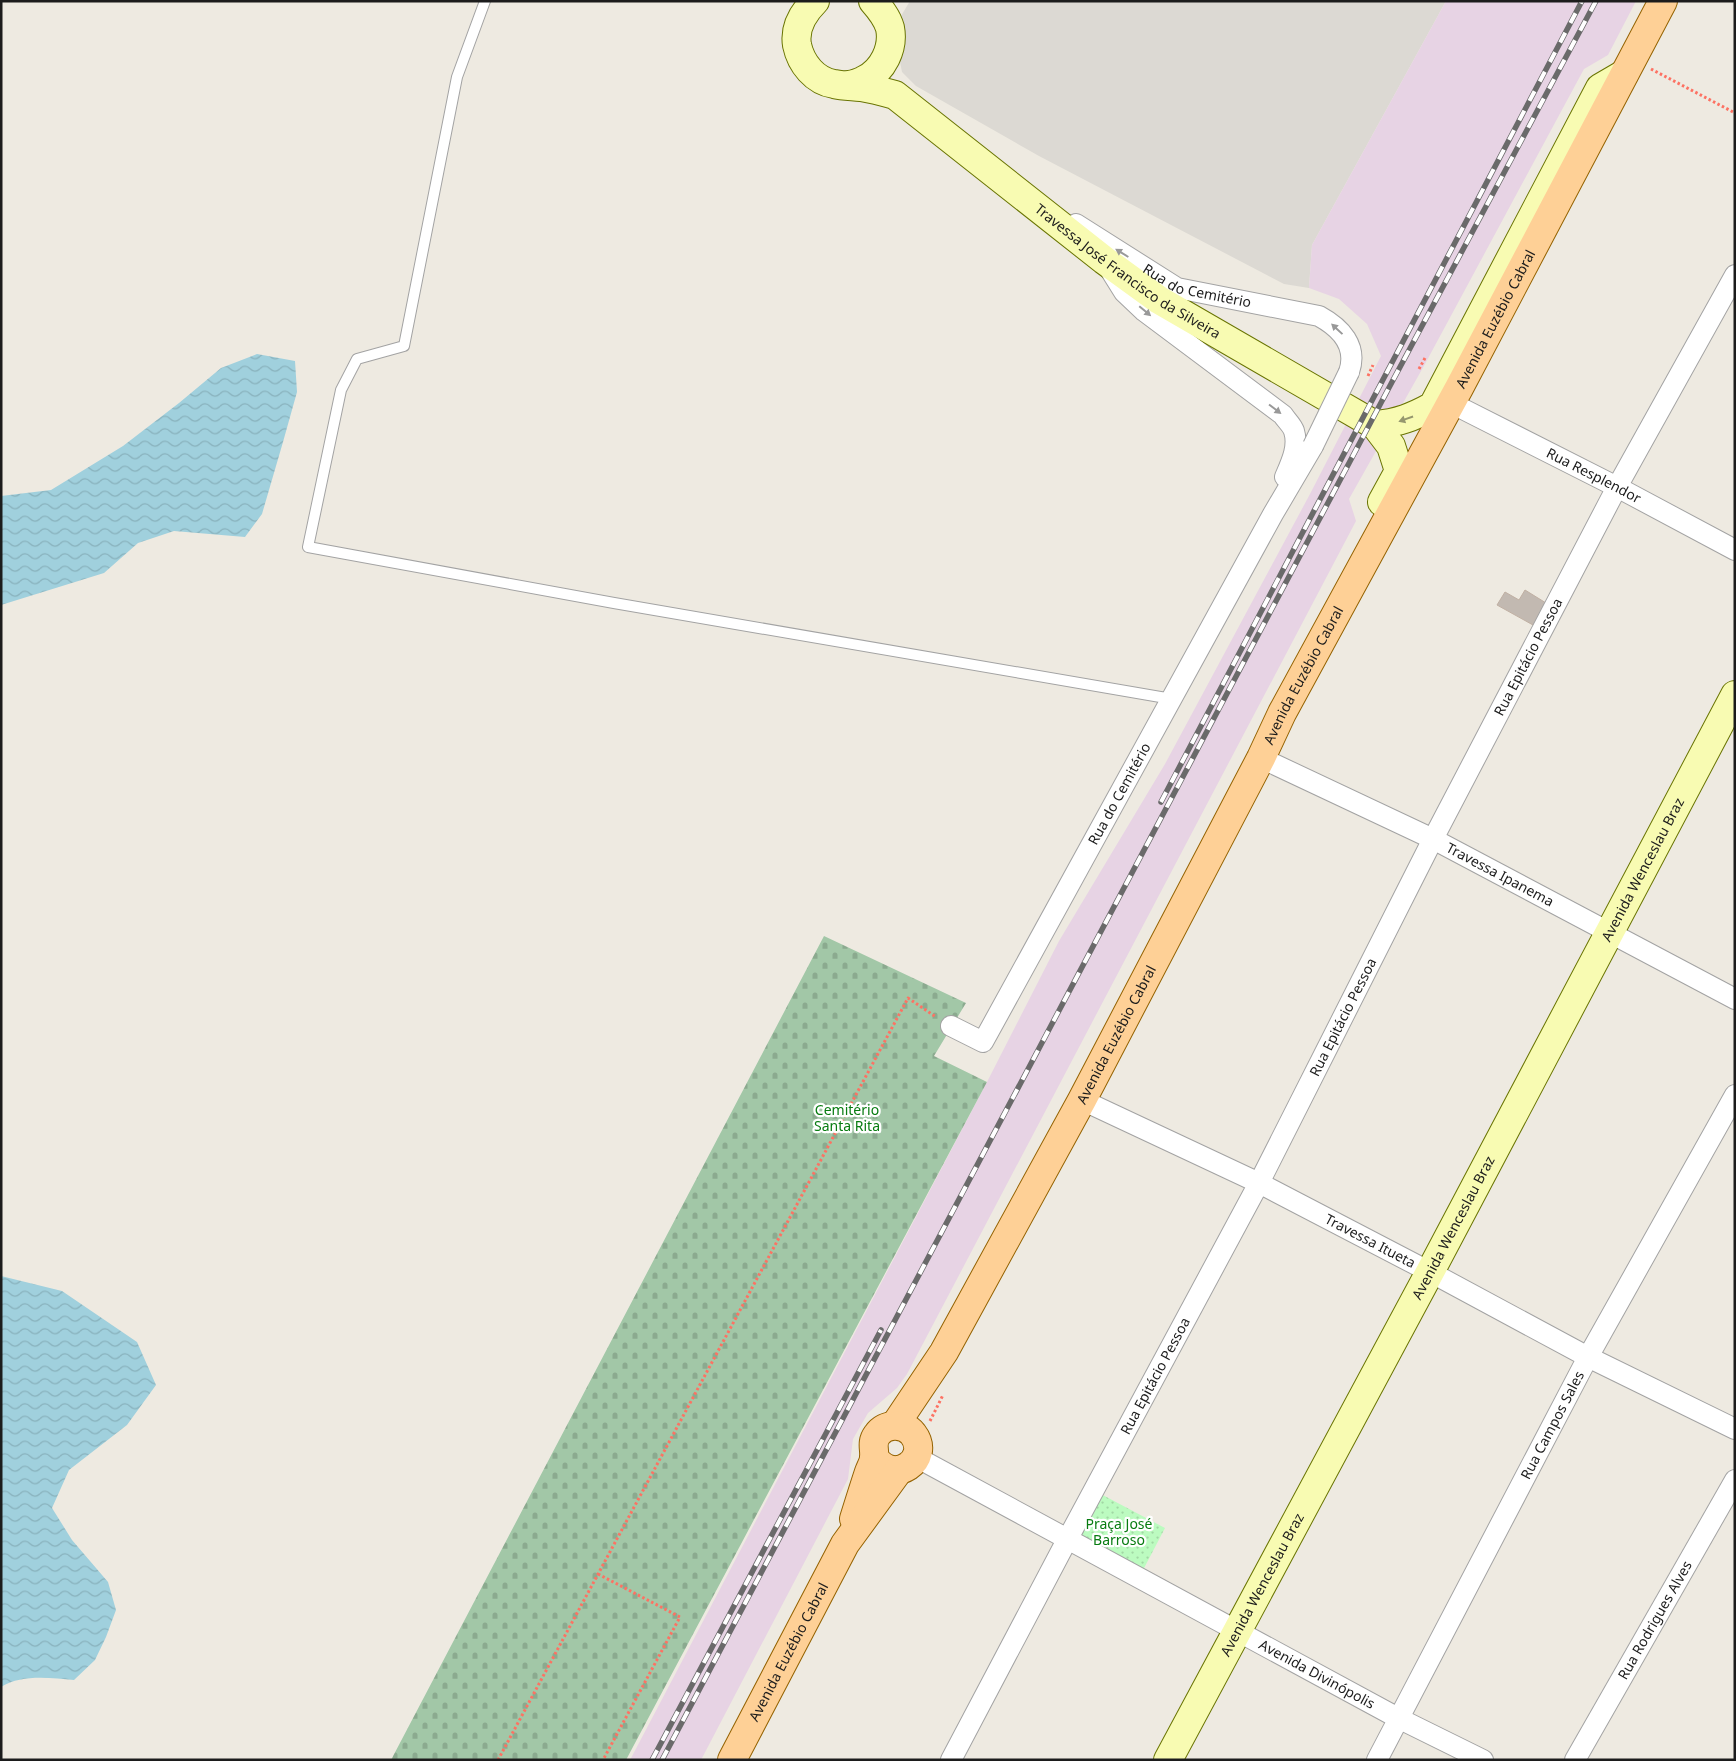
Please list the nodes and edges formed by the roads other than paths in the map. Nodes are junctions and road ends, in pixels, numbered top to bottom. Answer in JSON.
{"nodes":[{"id":1,"x":486,"y":1,"type":"edge"},
{"id":2,"x":815,"y":1,"type":"edge"},
{"id":3,"x":873,"y":1,"type":"edge"},
{"id":4,"x":898,"y":1,"type":"edge"},
{"id":5,"x":1663,"y":1,"type":"edge"},
{"id":6,"x":890,"y":35,"type":"junction"},
{"id":7,"x":1628,"y":66,"type":"junction"},
{"id":8,"x":849,"y":85,"type":"junction"},
{"id":9,"x":895,"y":95,"type":"junction"},
{"id":10,"x":1023,"y":196,"type":"junction"},
{"id":11,"x":1104,"y":260,"type":"junction"},
{"id":12,"x":1735,"y":275,"type":"edge"},
{"id":13,"x":1451,"y":403,"type":"junction"},
{"id":14,"x":1375,"y":425,"type":"junction"},
{"id":15,"x":1617,"y":487,"type":"junction"},
{"id":16,"x":1273,"y":514,"type":"junction"},
{"id":17,"x":1735,"y":550,"type":"edge"},
{"id":18,"x":1735,"y":696,"type":"edge"},
{"id":19,"x":1172,"y":699,"type":"junction"},
{"id":20,"x":1282,"y":713,"type":"junction"},
{"id":21,"x":1261,"y":758,"type":"junction"},
{"id":22,"x":1433,"y":839,"type":"junction"},
{"id":23,"x":1609,"y":931,"type":"junction"},
{"id":24,"x":1735,"y":999,"type":"edge"},
{"id":25,"x":951,"y":1026,"type":"road end"},
{"id":26,"x":1735,"y":1095,"type":"edge"},
{"id":27,"x":1082,"y":1100,"type":"junction"},
{"id":28,"x":1258,"y":1183,"type":"junction"},
{"id":29,"x":1430,"y":1272,"type":"junction"},
{"id":30,"x":1588,"y":1357,"type":"junction"},
{"id":31,"x":1735,"y":1429,"type":"edge"},
{"id":32,"x":906,"y":1447,"type":"junction"},
{"id":33,"x":874,"y":1457,"type":"junction"},
{"id":34,"x":1735,"y":1480,"type":"edge"},
{"id":35,"x":1066,"y":1540,"type":"junction"},
{"id":36,"x":845,"y":1544,"type":"junction"},
{"id":37,"x":1238,"y":1630,"type":"junction"},
{"id":38,"x":1398,"y":1718,"type":"junction"},
{"id":39,"x":732,"y":1760,"type":"edge"},
{"id":40,"x":951,"y":1760,"type":"edge"},
{"id":41,"x":1168,"y":1760,"type":"edge"},
{"id":42,"x":1378,"y":1760,"type":"edge"},
{"id":43,"x":1483,"y":1760,"type":"edge"},
{"id":44,"x":1575,"y":1760,"type":"edge"}],
"edges":[{"from":1,"to":19,"type":"lane"},
{"from":2,"to":8,"type":"street","name":"Travessa José Francisco da Silveira"},
{"from":3,"to":6,"type":"street"},
{"from":4,"to":6,"type":"street"},
{"from":5,"to":7,"type":"main road","name":"Avenida Euzébio Cabral"},
{"from":6,"to":8,"type":"street"},
{"from":6,"to":9,"type":"street"},
{"from":7,"to":13,"type":"main road","name":"Avenida Euzébio Cabral"},
{"from":7,"to":14,"type":"street","one_way":true},
{"from":8,"to":9,"type":"street","name":"Travessa José Francisco da Silveira"},
{"from":9,"to":10,"type":"street","name":"Travessa José Francisco da Silveira"},
{"from":10,"to":11,"type":"street","name":"Travessa José Francisco da Silveira"},
{"from":16,"to":10,"type":"street","name":"Rua do Cemitério","one_way":true,"bridge":true},
{"from":11,"to":14,"type":"street","name":"Travessa José Francisco da Silveira"},
{"from":11,"to":16,"type":"street","name":"Rua do Cemitério","one_way":true},
{"from":12,"to":15,"type":"street","name":"Rua Epitácio Pessoa"},
{"from":13,"to":15,"type":"street","name":"Rua Resplendor"},
{"from":13,"to":20,"type":"main road","name":"Avenida Euzébio Cabral"},
{"from":14,"to":20,"type":"street","name":"Travessa José Francisco da Silveira"},
{"from":15,"to":17,"type":"street","name":"Rua Resplendor"},
{"from":15,"to":22,"type":"street","name":"Rua Epitácio Pessoa"},
{"from":16,"to":19,"type":"street","name":"Rua do Cemitério"},
{"from":18,"to":23,"type":"street","name":"Avenida Wenceslau Braz"},
{"from":19,"to":25,"type":"street","name":"Rua do Cemitério"},
{"from":20,"to":21,"type":"main road","name":"Avenida Euzébio Cabral"},
{"from":21,"to":22,"type":"street","name":"Travessa Ipanema"},
{"from":21,"to":27,"type":"main road","name":"Avenida Euzébio Cabral"},
{"from":22,"to":23,"type":"street","name":"Travessa Ipanema"},
{"from":22,"to":28,"type":"street","name":"Rua Epitácio Pessoa"},
{"from":23,"to":24,"type":"street","name":"Travessa Ipanema"},
{"from":23,"to":29,"type":"street","name":"Avenida Wenceslau Braz"},
{"from":26,"to":30,"type":"street","name":"Rua Campos Sales"},
{"from":27,"to":28,"type":"street","name":"Travessa Itueta"},
{"from":27,"to":32,"type":"main road","name":"Avenida Euzébio Cabral"},
{"from":28,"to":29,"type":"street","name":"Travessa Itueta"},
{"from":28,"to":35,"type":"street","name":"Rua Epitácio Pessoa"},
{"from":29,"to":30,"type":"street","name":"Travessa Itueta"},
{"from":29,"to":37,"type":"street","name":"Avenida Wenceslau Braz"},
{"from":30,"to":31,"type":"street","name":"Travessa Itueta"},
{"from":30,"to":38,"type":"street","name":"Rua Campos Sales"},
{"from":32,"to":33,"type":"main road"},
{"from":32,"to":33,"type":"main road","name":"Avenida Euzébio Cabral"},
{"from":32,"to":35,"type":"street","name":"Avenida Divinópolis"},
{"from":32,"to":36,"type":"main road","name":"Avenida Euzébio Cabral"},
{"from":33,"to":36,"type":"main road","name":"Avenida Euzébio Cabral"},
{"from":34,"to":44,"type":"street","name":"Rua Rodrigues Alves"},
{"from":35,"to":37,"type":"street","name":"Avenida Divinópolis"},
{"from":35,"to":40,"type":"street","name":"Rua Epitácio Pessoa"},
{"from":36,"to":39,"type":"main road","name":"Avenida Euzébio Cabral"},
{"from":37,"to":38,"type":"street","name":"Avenida Divinópolis"},
{"from":37,"to":41,"type":"street","name":"Avenida Wenceslau Braz"},
{"from":38,"to":42,"type":"street","name":"Rua Campos Sales"},
{"from":38,"to":43,"type":"street","name":"Avenida Divinópolis"}]}
